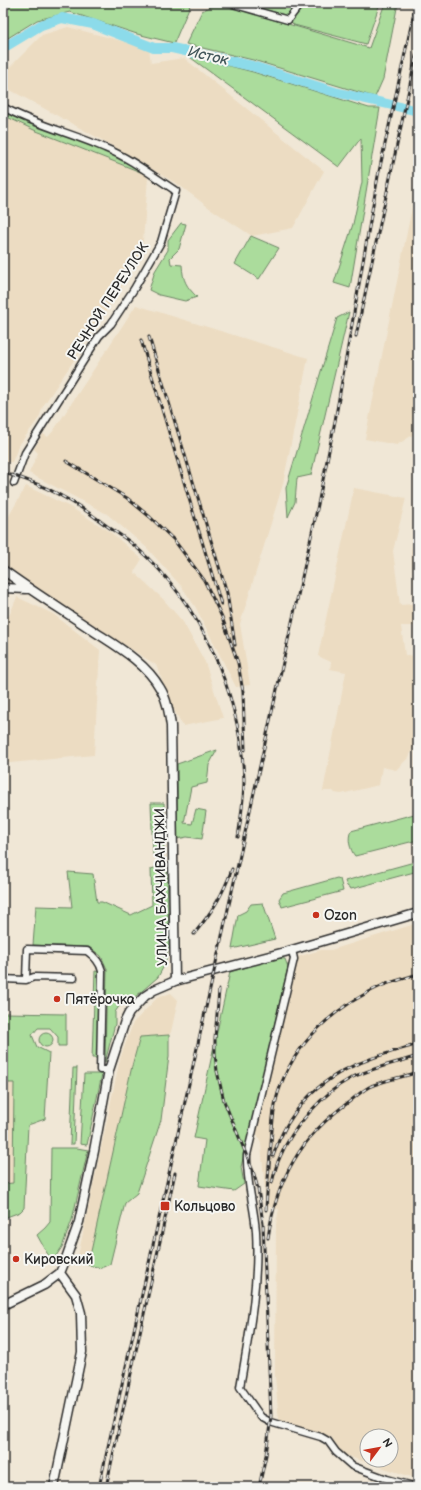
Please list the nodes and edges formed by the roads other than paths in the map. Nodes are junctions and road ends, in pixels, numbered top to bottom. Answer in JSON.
{"nodes":[{"id":1,"x":230,"y":3,"type":"edge"},
{"id":2,"x":302,"y":3,"type":"edge"},
{"id":3,"x":3,"y":107,"type":"edge"},
{"id":4,"x":14,"y":483,"type":"dead end"},
{"id":5,"x":3,"y":571,"type":"edge"},
{"id":6,"x":3,"y":582,"type":"edge"},
{"id":7,"x":3,"y":588,"type":"edge"},
{"id":8,"x":28,"y":589,"type":"junction"},
{"id":9,"x":418,"y":913,"type":"edge"},
{"id":10,"x":292,"y":950,"type":"junction"},
{"id":11,"x":74,"y":978,"type":"dead end"},
{"id":12,"x":3,"y":979,"type":"edge"},
{"id":13,"x":26,"y":980,"type":"junction"},
{"id":14,"x":175,"y":981,"type":"junction"},
{"id":15,"x":109,"y":1070,"type":"junction"},
{"id":16,"x":60,"y":1273,"type":"junction"},
{"id":17,"x":3,"y":1305,"type":"edge"},
{"id":18,"x":54,"y":1487,"type":"edge"},
{"id":19,"x":417,"y":1487,"type":"edge"}],
"edges":[{"from":1,"to":2,"type":"street"},
{"from":3,"to":4,"type":"street","name":"РЕЧНОЙ ПЕРЕУЛОК"},
{"from":5,"to":6,"type":"main road","name":"УЛИЦА БАХЧИВАНДЖИ"},
{"from":5,"to":8,"type":"main road","name":"УЛИЦА БАХЧИВАНДЖИ"},
{"from":7,"to":8,"type":"main road","name":"УЛИЦА БАХЧИВАНДЖИ"},
{"from":8,"to":14,"type":"main road","name":"УЛИЦА БАХЧИВАНДЖИ"},
{"from":9,"to":10,"type":"main road"},
{"from":10,"to":14,"type":"main road"},
{"from":10,"to":19,"type":"street"},
{"from":11,"to":13,"type":"street"},
{"from":12,"to":13,"type":"street"},
{"from":13,"to":15,"type":"street"},
{"from":14,"to":15,"type":"main road","name":"УЛИЦА БАХЧИВАНДЖИ"},
{"from":15,"to":16,"type":"main road","name":"УЛИЦА БАХЧИВАНДЖИ"},
{"from":16,"to":17,"type":"main road"},
{"from":16,"to":18,"type":"main road"}]}
